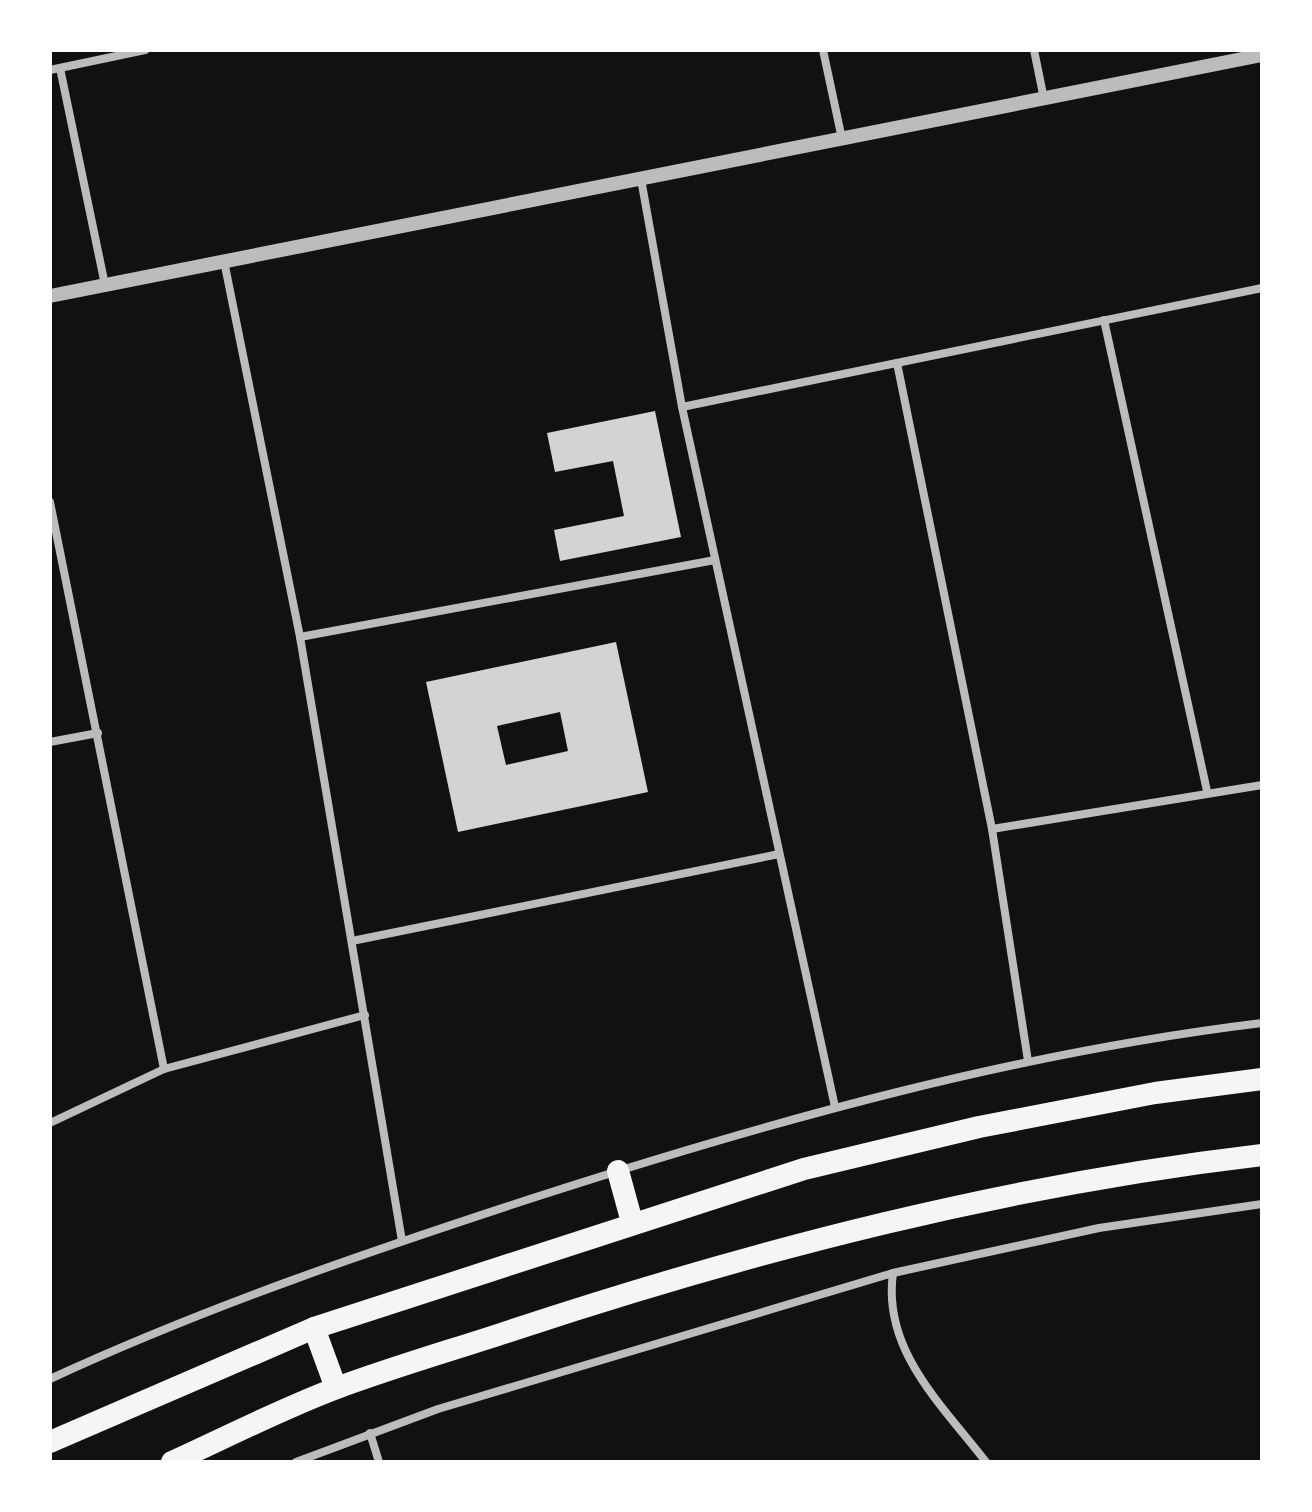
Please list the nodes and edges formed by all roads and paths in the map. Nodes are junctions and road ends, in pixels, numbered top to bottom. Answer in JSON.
{"nodes":[{"id":1,"x":145,"y":50,"type":"edge"},
{"id":2,"x":823,"y":50,"type":"edge"},
{"id":3,"x":1034,"y":50,"type":"edge"},
{"id":4,"x":1262,"y":55,"type":"edge"},
{"id":5,"x":60,"y":68,"type":"junction"},
{"id":6,"x":50,"y":70,"type":"edge"},
{"id":7,"x":1044,"y":99,"type":"junction"},
{"id":8,"x":842,"y":139,"type":"junction"},
{"id":9,"x":641,"y":179,"type":"junction"},
{"id":10,"x":224,"y":261,"type":"junction"},
{"id":11,"x":105,"y":285,"type":"junction"},
{"id":12,"x":1262,"y":288,"type":"edge"},
{"id":13,"x":50,"y":296,"type":"edge"},
{"id":14,"x":1104,"y":320,"type":"junction"},
{"id":15,"x":897,"y":363,"type":"junction"},
{"id":16,"x":682,"y":407,"type":"junction"},
{"id":17,"x":50,"y":502,"type":"edge"},
{"id":18,"x":52,"y":519,"type":"edge"},
{"id":19,"x":715,"y":560,"type":"junction"},
{"id":20,"x":300,"y":637,"type":"junction"},
{"id":21,"x":98,"y":733,"type":"junction"},
{"id":22,"x":50,"y":742,"type":"edge"},
{"id":23,"x":1262,"y":785,"type":"edge"},
{"id":24,"x":1207,"y":791,"type":"junction"},
{"id":25,"x":992,"y":829,"type":"junction"},
{"id":26,"x":779,"y":854,"type":"junction"},
{"id":27,"x":352,"y":941,"type":"junction"},
{"id":28,"x":365,"y":1015,"type":"junction"},
{"id":29,"x":1262,"y":1023,"type":"edge"},
{"id":30,"x":1028,"y":1061,"type":"junction"},
{"id":31,"x":164,"y":1069,"type":"junction"},
{"id":32,"x":1262,"y":1079,"type":"edge"},
{"id":33,"x":835,"y":1107,"type":"junction"},
{"id":34,"x":50,"y":1123,"type":"edge"},
{"id":35,"x":1262,"y":1155,"type":"edge"},
{"id":36,"x":618,"y":1171,"type":"junction"},
{"id":37,"x":1262,"y":1204,"type":"edge"},
{"id":38,"x":632,"y":1222,"type":"junction"},
{"id":39,"x":402,"y":1241,"type":"junction"},
{"id":40,"x":893,"y":1273,"type":"junction"},
{"id":41,"x":314,"y":1328,"type":"junction"},
{"id":42,"x":50,"y":1379,"type":"edge"},
{"id":43,"x":336,"y":1388,"type":"junction"},
{"id":44,"x":370,"y":1433,"type":"junction"},
{"id":45,"x":50,"y":1442,"type":"edge"},
{"id":46,"x":172,"y":1462,"type":"edge"},
{"id":47,"x":296,"y":1462,"type":"edge"},
{"id":48,"x":379,"y":1462,"type":"edge"},
{"id":49,"x":986,"y":1462,"type":"edge"}],
"edges":[{"from":1,"to":5,"type":"street"},
{"from":2,"to":8,"type":"street"},
{"from":3,"to":7,"type":"street"},
{"from":4,"to":7,"type":"street"},
{"from":5,"to":6,"type":"street"},
{"from":5,"to":11,"type":"street"},
{"from":7,"to":8,"type":"street"},
{"from":8,"to":9,"type":"street"},
{"from":9,"to":10,"type":"street"},
{"from":9,"to":16,"type":"street"},
{"from":10,"to":11,"type":"street"},
{"from":10,"to":20,"type":"street"},
{"from":11,"to":13,"type":"street"},
{"from":12,"to":14,"type":"street"},
{"from":14,"to":15,"type":"street"},
{"from":14,"to":24,"type":"street"},
{"from":15,"to":16,"type":"street"},
{"from":15,"to":25,"type":"street"},
{"from":16,"to":19,"type":"street"},
{"from":17,"to":18,"type":"street"},
{"from":18,"to":21,"type":"street"},
{"from":19,"to":20,"type":"street"},
{"from":19,"to":26,"type":"street"},
{"from":20,"to":27,"type":"street"},
{"from":21,"to":22,"type":"street"},
{"from":21,"to":31,"type":"street"},
{"from":23,"to":24,"type":"street"},
{"from":24,"to":25,"type":"street"},
{"from":25,"to":30,"type":"street"},
{"from":26,"to":27,"type":"street"},
{"from":26,"to":33,"type":"street"},
{"from":27,"to":28,"type":"street"},
{"from":28,"to":31,"type":"street"},
{"from":28,"to":39,"type":"street"},
{"from":29,"to":30,"type":"street"},
{"from":30,"to":33,"type":"street"},
{"from":31,"to":34,"type":"street"},
{"from":32,"to":38,"type":"highway"},
{"from":33,"to":36,"type":"street"},
{"from":35,"to":43,"type":"highway"},
{"from":36,"to":38,"type":"highway"},
{"from":36,"to":39,"type":"street"},
{"from":37,"to":40,"type":"street"},
{"from":38,"to":41,"type":"highway"},
{"from":39,"to":42,"type":"street"},
{"from":40,"to":44,"type":"street"},
{"from":40,"to":49,"type":"street"},
{"from":41,"to":43,"type":"highway"},
{"from":41,"to":45,"type":"highway"},
{"from":43,"to":46,"type":"highway"},
{"from":44,"to":47,"type":"street"},
{"from":44,"to":48,"type":"street"}]}
